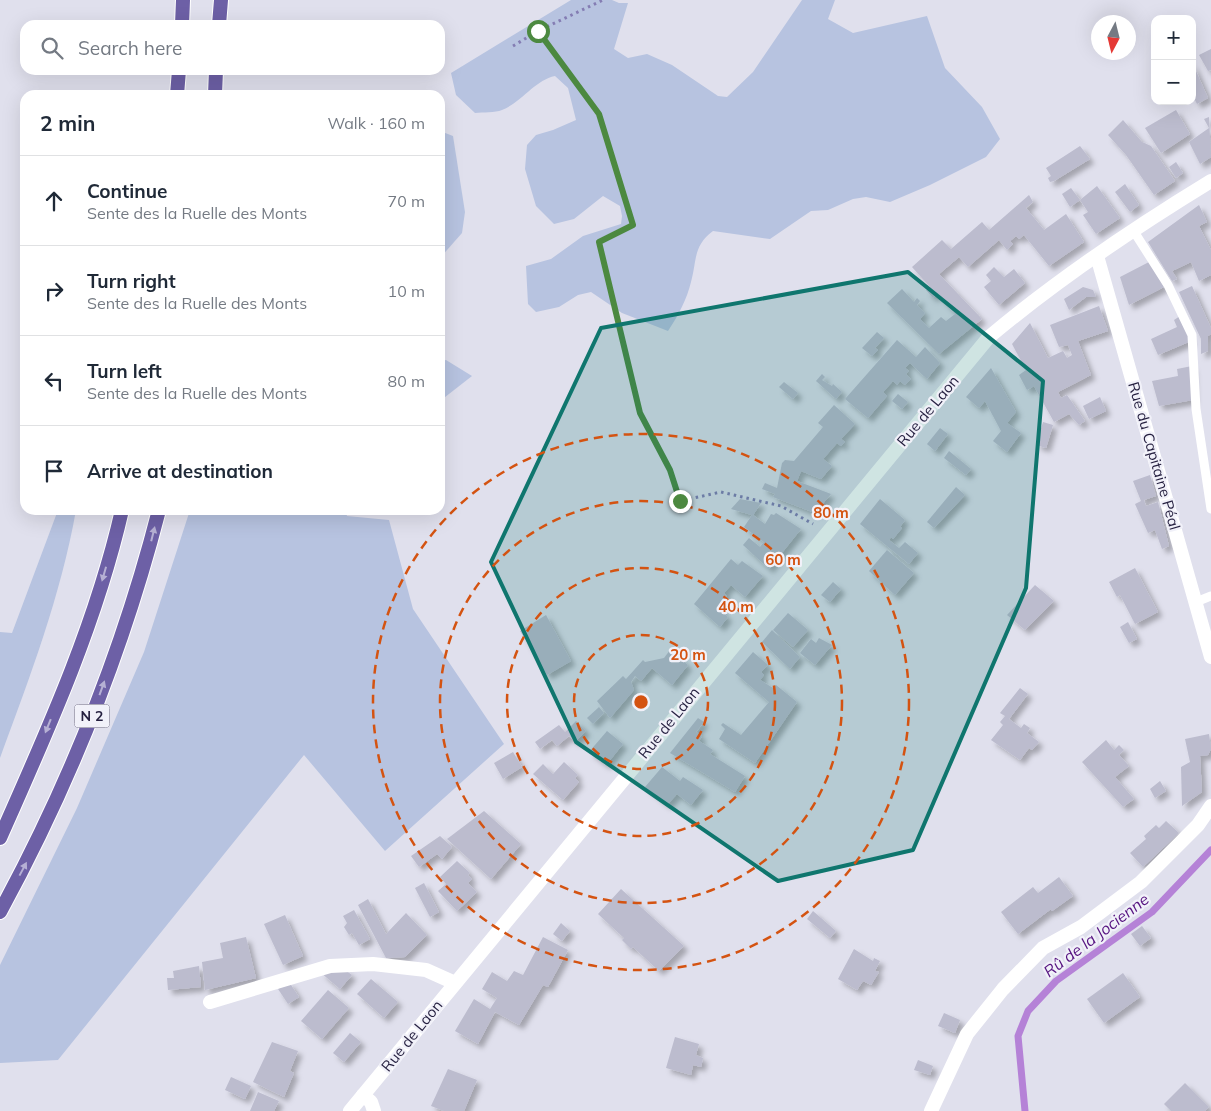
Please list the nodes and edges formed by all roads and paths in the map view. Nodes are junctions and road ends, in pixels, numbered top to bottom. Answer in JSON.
{"nodes":[{"id":1,"x":183,"y":0,"type":"edge"},
{"id":2,"x":221,"y":0,"type":"edge"},
{"id":3,"x":603,"y":0,"type":"edge"},
{"id":4,"x":182,"y":20,"type":"edge"},
{"id":5,"x":219,"y":20,"type":"edge"},
{"id":6,"x":538,"y":31,"type":"junction"},
{"id":7,"x":513,"y":46,"type":"dead end"},
{"id":8,"x":179,"y":75,"type":"edge"},
{"id":9,"x":216,"y":75,"type":"edge"},
{"id":10,"x":177,"y":90,"type":"edge"},
{"id":11,"x":214,"y":90,"type":"edge"},
{"id":12,"x":1211,"y":181,"type":"edge"},
{"id":13,"x":1133,"y":230,"type":"junction"},
{"id":14,"x":1097,"y":256,"type":"junction"},
{"id":15,"x":1211,"y":509,"type":"edge"},
{"id":16,"x":121,"y":515,"type":"edge"},
{"id":17,"x":158,"y":515,"type":"edge"},
{"id":18,"x":828,"y":531,"type":"junction"},
{"id":19,"x":1211,"y":596,"type":"edge"},
{"id":20,"x":1196,"y":602,"type":"junction"},
{"id":21,"x":1211,"y":657,"type":"edge"},
{"id":22,"x":1211,"y":806,"type":"edge"},
{"id":23,"x":0,"y":838,"type":"edge"},
{"id":24,"x":0,"y":912,"type":"edge"},
{"id":25,"x":454,"y":984,"type":"junction"},
{"id":26,"x":210,"y":1002,"type":"dead end"},
{"id":27,"x":363,"y":1095,"type":"junction"},
{"id":28,"x":350,"y":1111,"type":"edge"},
{"id":29,"x":374,"y":1111,"type":"edge"},
{"id":30,"x":931,"y":1111,"type":"edge"}],
"edges":[{"from":1,"to":4,"type":"main road"},
{"from":2,"to":5,"type":"main road"},
{"from":3,"to":6,"type":"path"},
{"from":6,"to":7,"type":"path"},
{"from":6,"to":18,"type":"path"},
{"from":8,"to":10,"type":"main road"},
{"from":9,"to":11,"type":"main road"},
{"from":12,"to":13,"type":"street","name":"Rue de Laon"},
{"from":13,"to":14,"type":"street","name":"Rue de Laon"},
{"from":13,"to":15,"type":"lane"},
{"from":14,"to":18,"type":"street","name":"Rue de Laon"},
{"from":14,"to":20,"type":"street","name":"Rue du Capitaine Péal"},
{"from":16,"to":23,"type":"main road","number":"N 2","one_way":true},
{"from":24,"to":17,"type":"main road","number":"N 2","one_way":true},
{"from":18,"to":25,"type":"street","name":"Rue de Laon"},
{"from":19,"to":20,"type":"lane"},
{"from":20,"to":21,"type":"street","name":"Rue du Capitaine Péal"},
{"from":22,"to":30,"type":"street"},
{"from":25,"to":26,"type":"street"},
{"from":25,"to":27,"type":"street","name":"Rue de Laon"},
{"from":27,"to":28,"type":"street","name":"Rue de Laon"},
{"from":27,"to":29,"type":"street"}]}
